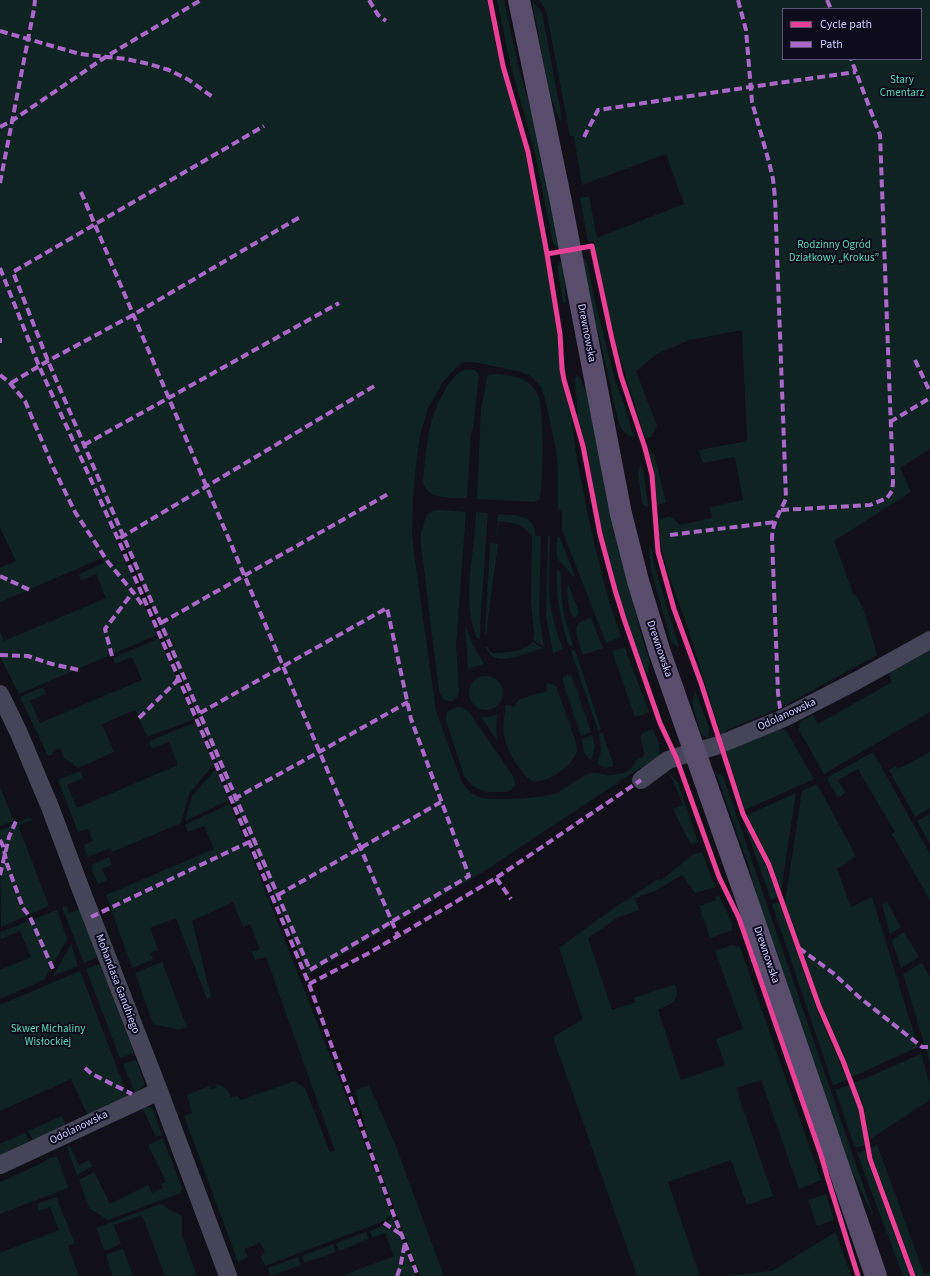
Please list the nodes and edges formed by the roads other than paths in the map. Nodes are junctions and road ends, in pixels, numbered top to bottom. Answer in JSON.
{"nodes":[{"id":1,"x":519,"y":0,"type":"edge"},
{"id":2,"x":930,"y":640,"type":"edge"},
{"id":3,"x":0,"y":694,"type":"edge"},
{"id":4,"x":694,"y":752,"type":"junction"},
{"id":5,"x":641,"y":780,"type":"dead end"},
{"id":6,"x":159,"y":1091,"type":"junction"},
{"id":7,"x":0,"y":1165,"type":"edge"},
{"id":8,"x":228,"y":1276,"type":"edge"},
{"id":9,"x":876,"y":1276,"type":"edge"}],
"edges":[{"from":1,"to":4,"type":"main road","name":"Drewnowska"},
{"from":2,"to":4,"type":"street","name":"Odolanowska"},
{"from":3,"to":6,"type":"street","name":"Mohandasa Gandhiego"},
{"from":4,"to":5,"type":"street","name":"Odolanowska"},
{"from":4,"to":9,"type":"main road","name":"Drewnowska"},
{"from":6,"to":7,"type":"street","name":"Odolanowska"},
{"from":6,"to":8,"type":"street","name":"Mohandasa Gandhiego"}]}
